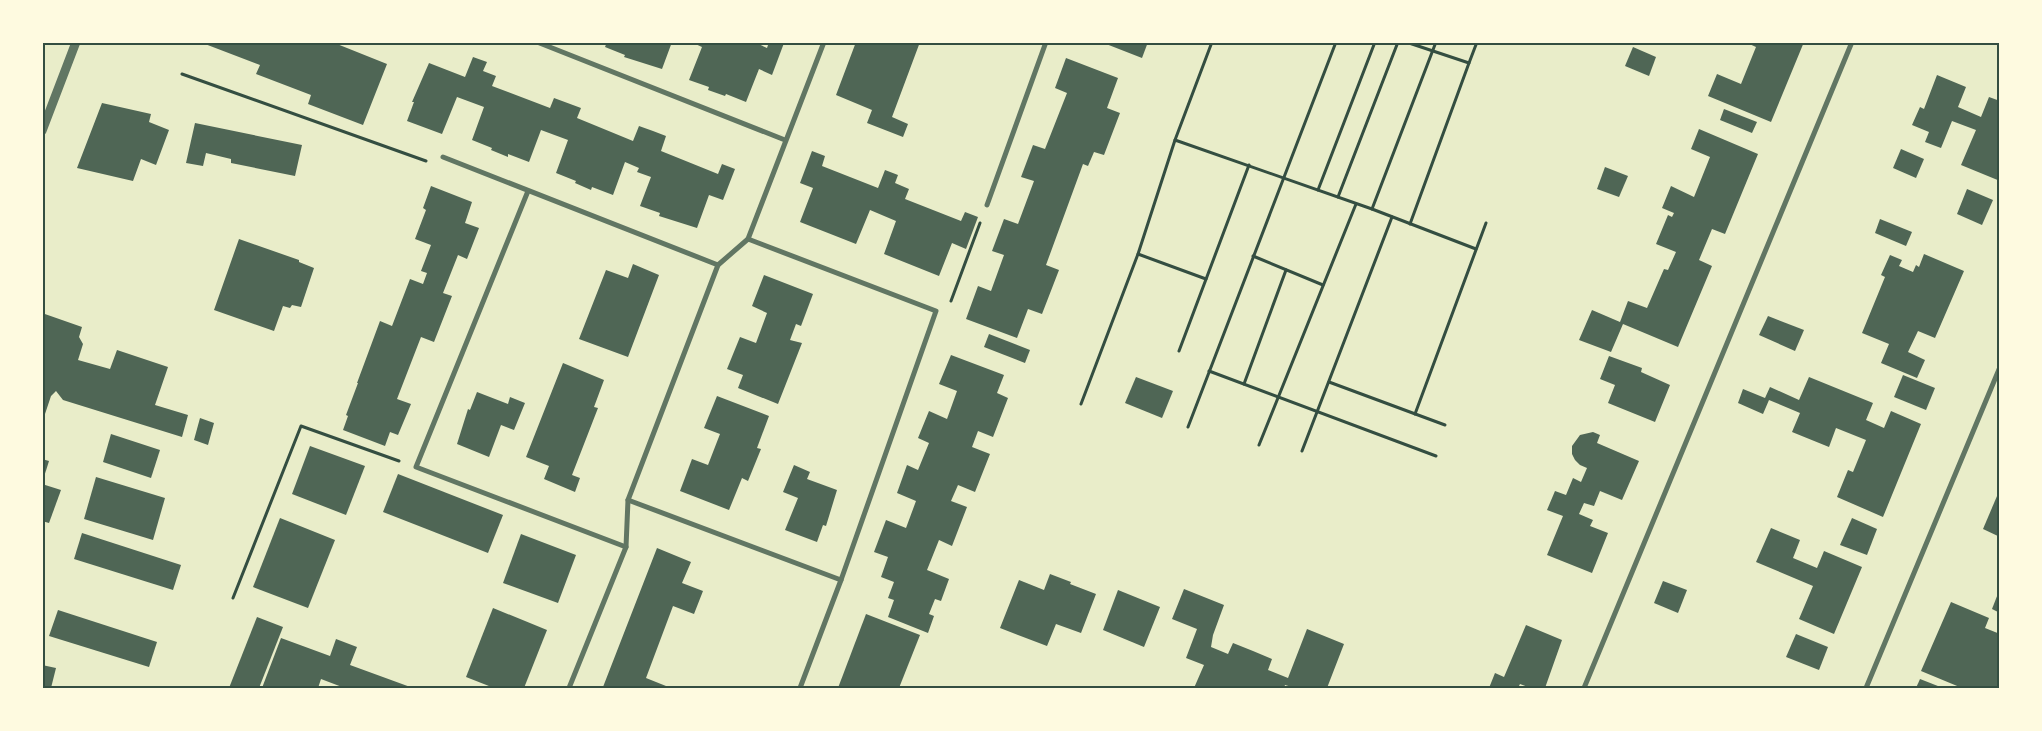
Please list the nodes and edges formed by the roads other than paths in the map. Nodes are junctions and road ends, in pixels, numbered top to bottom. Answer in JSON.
{"nodes":[{"id":1,"x":76,"y":42,"type":"edge"},
{"id":2,"x":536,"y":42,"type":"edge"},
{"id":3,"x":824,"y":42,"type":"edge"},
{"id":4,"x":1046,"y":42,"type":"edge"},
{"id":5,"x":1852,"y":42,"type":"edge"},
{"id":6,"x":42,"y":131,"type":"edge"},
{"id":7,"x":785,"y":140,"type":"junction"},
{"id":8,"x":443,"y":157,"type":"dead end"},
{"id":9,"x":528,"y":191,"type":"junction"},
{"id":10,"x":987,"y":205,"type":"road end"},
{"id":11,"x":748,"y":239,"type":"junction"},
{"id":12,"x":718,"y":265,"type":"junction"},
{"id":13,"x":2000,"y":367,"type":"edge"},
{"id":14,"x":628,"y":500,"type":"junction"},
{"id":15,"x":626,"y":547,"type":"junction"},
{"id":16,"x":841,"y":580,"type":"junction"},
{"id":17,"x":569,"y":688,"type":"edge"},
{"id":18,"x":800,"y":688,"type":"edge"},
{"id":19,"x":1584,"y":688,"type":"edge"},
{"id":20,"x":1866,"y":688,"type":"edge"}],
"edges":[{"from":1,"to":6,"type":"street"},
{"from":2,"to":7,"type":"street"},
{"from":3,"to":7,"type":"street"},
{"from":4,"to":10,"type":"street"},
{"from":5,"to":19,"type":"street"},
{"from":7,"to":11,"type":"street"},
{"from":8,"to":9,"type":"street"},
{"from":9,"to":12,"type":"street"},
{"from":9,"to":15,"type":"street"},
{"from":11,"to":12,"type":"street"},
{"from":11,"to":16,"type":"street"},
{"from":12,"to":14,"type":"street"},
{"from":13,"to":20,"type":"street"},
{"from":14,"to":15,"type":"street"},
{"from":14,"to":16,"type":"street"},
{"from":15,"to":17,"type":"street"},
{"from":16,"to":18,"type":"street"}]}
